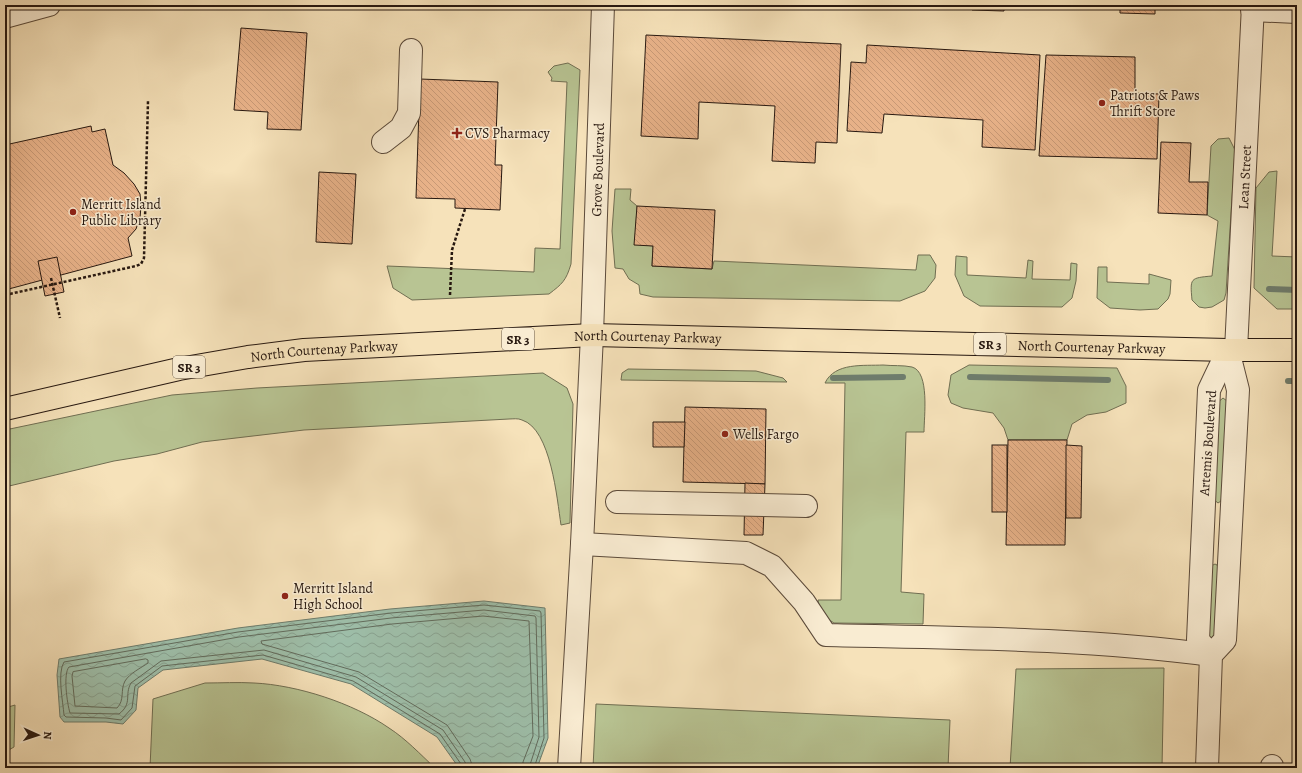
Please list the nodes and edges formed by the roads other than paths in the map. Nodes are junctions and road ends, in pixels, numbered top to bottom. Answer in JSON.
{"nodes":[{"id":1,"x":49,"y":5,"type":"edge"},
{"id":2,"x":603,"y":5,"type":"edge"},
{"id":3,"x":1252,"y":8,"type":"edge"},
{"id":4,"x":1297,"y":12,"type":"edge"},
{"id":5,"x":5,"y":17,"type":"edge"},
{"id":6,"x":411,"y":50,"type":"dead end"},
{"id":7,"x":383,"y":142,"type":"dead end"},
{"id":8,"x":592,"y":335,"type":"junction"},
{"id":9,"x":1232,"y":350,"type":"junction"},
{"id":10,"x":1297,"y":350,"type":"edge"},
{"id":11,"x":5,"y":409,"type":"edge"},
{"id":12,"x":617,"y":502,"type":"dead end"},
{"id":13,"x":806,"y":506,"type":"dead end"},
{"id":14,"x":1203,"y":542,"type":"junction"},
{"id":15,"x":1230,"y":543,"type":"junction"},
{"id":16,"x":582,"y":544,"type":"junction"},
{"id":17,"x":1211,"y":655,"type":"junction"},
{"id":18,"x":569,"y":768,"type":"edge"},
{"id":19,"x":1207,"y":768,"type":"edge"}],
"edges":[{"from":1,"to":5,"type":"street"},
{"from":2,"to":8,"type":"street","name":"Grove Boulevard"},
{"from":3,"to":4,"type":"street"},
{"from":3,"to":9,"type":"street","name":"Lean Street"},
{"from":6,"to":7,"type":"street"},
{"from":8,"to":9,"type":"main road","name":"North Courtenay Parkway","number":"SR 3"},
{"from":8,"to":11,"type":"main road","name":"North Courtenay Parkway","number":"SR 3"},
{"from":8,"to":16,"type":"street","name":"Grove Boulevard"},
{"from":9,"to":10,"type":"main road","name":"North Courtenay Parkway","number":"SR 3"},
{"from":9,"to":14,"type":"street","name":"Artemis Boulevard"},
{"from":9,"to":15,"type":"street","name":"Artemis Boulevard"},
{"from":12,"to":13,"type":"street"},
{"from":14,"to":15,"type":"street"},
{"from":14,"to":17,"type":"street","name":"Artemis Boulevard"},
{"from":15,"to":17,"type":"street","name":"Artemis Boulevard"},
{"from":16,"to":17,"type":"street"},
{"from":16,"to":18,"type":"street","name":"Grove Boulevard"},
{"from":17,"to":19,"type":"street"}]}
